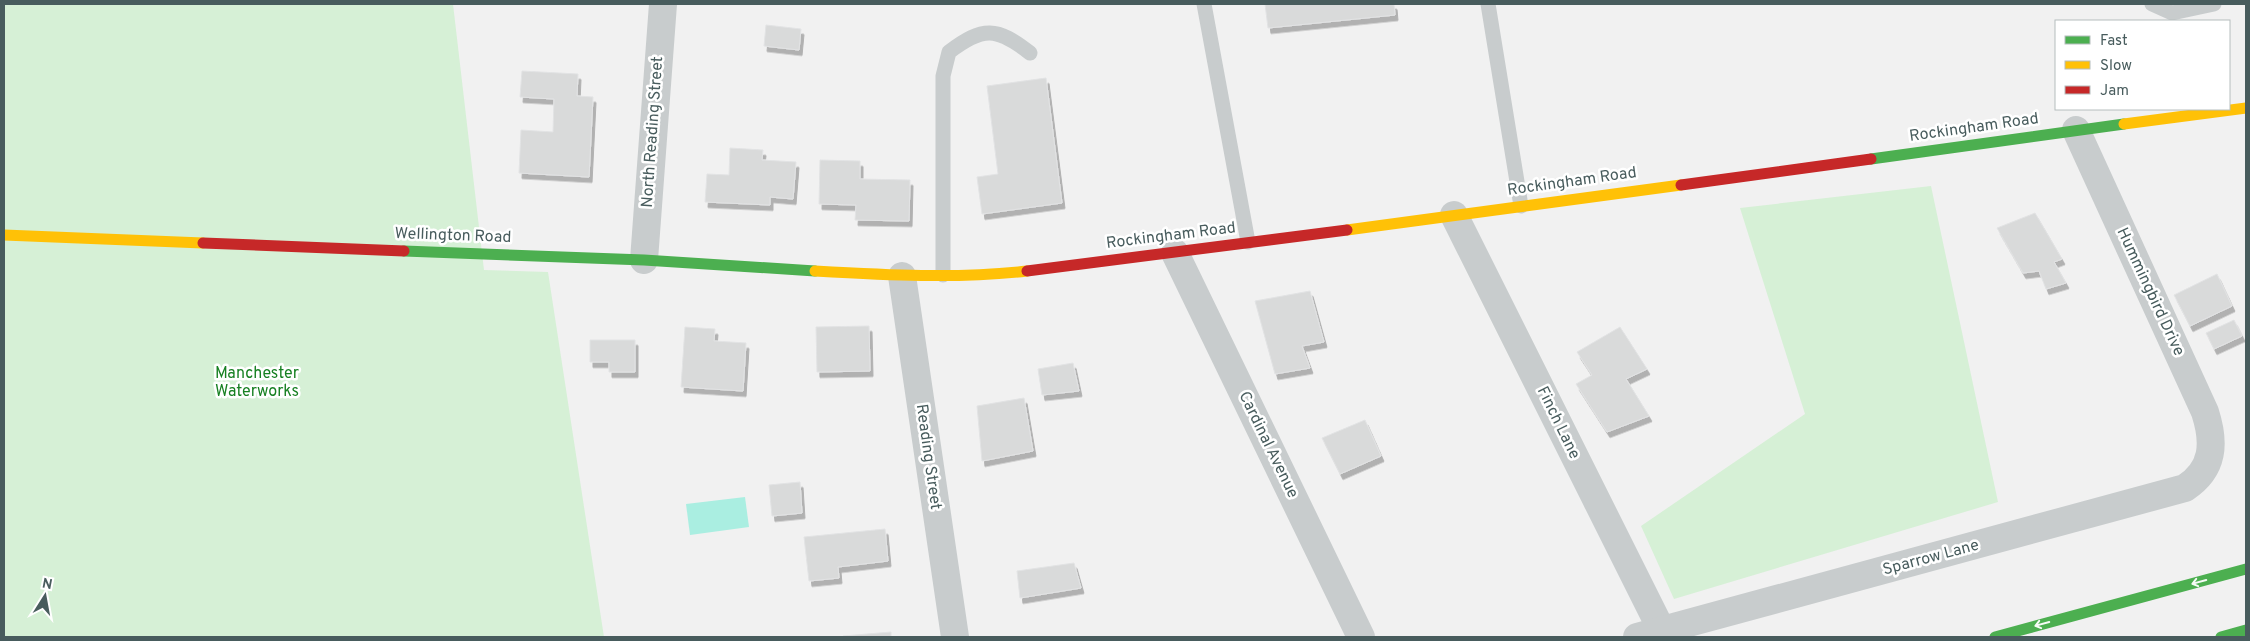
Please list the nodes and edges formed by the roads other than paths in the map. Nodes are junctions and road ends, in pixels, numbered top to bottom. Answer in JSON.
{"nodes":[{"id":1,"x":663,"y":4,"type":"edge"},
{"id":2,"x":1204,"y":4,"type":"edge"},
{"id":3,"x":1488,"y":4,"type":"edge"},
{"id":4,"x":2152,"y":4,"type":"edge"},
{"id":5,"x":2214,"y":4,"type":"edge"},
{"id":6,"x":1030,"y":53,"type":"dead end"},
{"id":7,"x":2246,"y":108,"type":"edge"},
{"id":8,"x":2076,"y":130,"type":"junction"},
{"id":9,"x":1520,"y":206,"type":"junction"},
{"id":10,"x":1454,"y":215,"type":"junction"},
{"id":11,"x":4,"y":236,"type":"edge"},
{"id":12,"x":1248,"y":242,"type":"junction"},
{"id":13,"x":1174,"y":253,"type":"junction"},
{"id":14,"x":644,"y":260,"type":"junction"},
{"id":15,"x":943,"y":275,"type":"junction"},
{"id":16,"x":902,"y":276,"type":"junction"},
{"id":17,"x":2209,"y":457,"type":"joint"},
{"id":18,"x":2246,"y":569,"type":"edge"},
{"id":19,"x":2246,"y":630,"type":"edge"},
{"id":20,"x":1649,"y":634,"type":"edge"},
{"id":21,"x":955,"y":637,"type":"edge"},
{"id":22,"x":1361,"y":637,"type":"edge"},
{"id":23,"x":1995,"y":637,"type":"edge"},
{"id":24,"x":2221,"y":637,"type":"edge"}],
"edges":[{"from":1,"to":14,"type":"street","name":"North Reading Street"},
{"from":2,"to":12,"type":"lane"},
{"from":3,"to":9,"type":"lane"},
{"from":4,"to":5,"type":"lane"},
{"from":6,"to":15,"type":"lane"},
{"from":7,"to":8,"type":"main road","name":"Rockingham Road"},
{"from":8,"to":9,"type":"main road","name":"Rockingham Road"},
{"from":8,"to":17,"type":"street","name":"Hummingbird Drive"},
{"from":9,"to":10,"type":"main road","name":"Rockingham Road"},
{"from":10,"to":12,"type":"main road","name":"Rockingham Road"},
{"from":10,"to":20,"type":"street","name":"Finch Lane"},
{"from":11,"to":14,"type":"main road","name":"Wellington Road"},
{"from":12,"to":13,"type":"main road","name":"Rockingham Road"},
{"from":13,"to":15,"type":"main road","name":"Rockingham Road"},
{"from":13,"to":22,"type":"street","name":"Cardinal Avenue"},
{"from":14,"to":16,"type":"main road","name":"Wellington Road"},
{"from":15,"to":16,"type":"main road","name":"Rockingham Road"},
{"from":16,"to":21,"type":"street","name":"Reading Street"},
{"from":17,"to":20,"type":"street","name":"Sparrow Lane"},
{"from":18,"to":23,"type":"main road","one_way":true},
{"from":19,"to":24,"type":"main road"}]}
